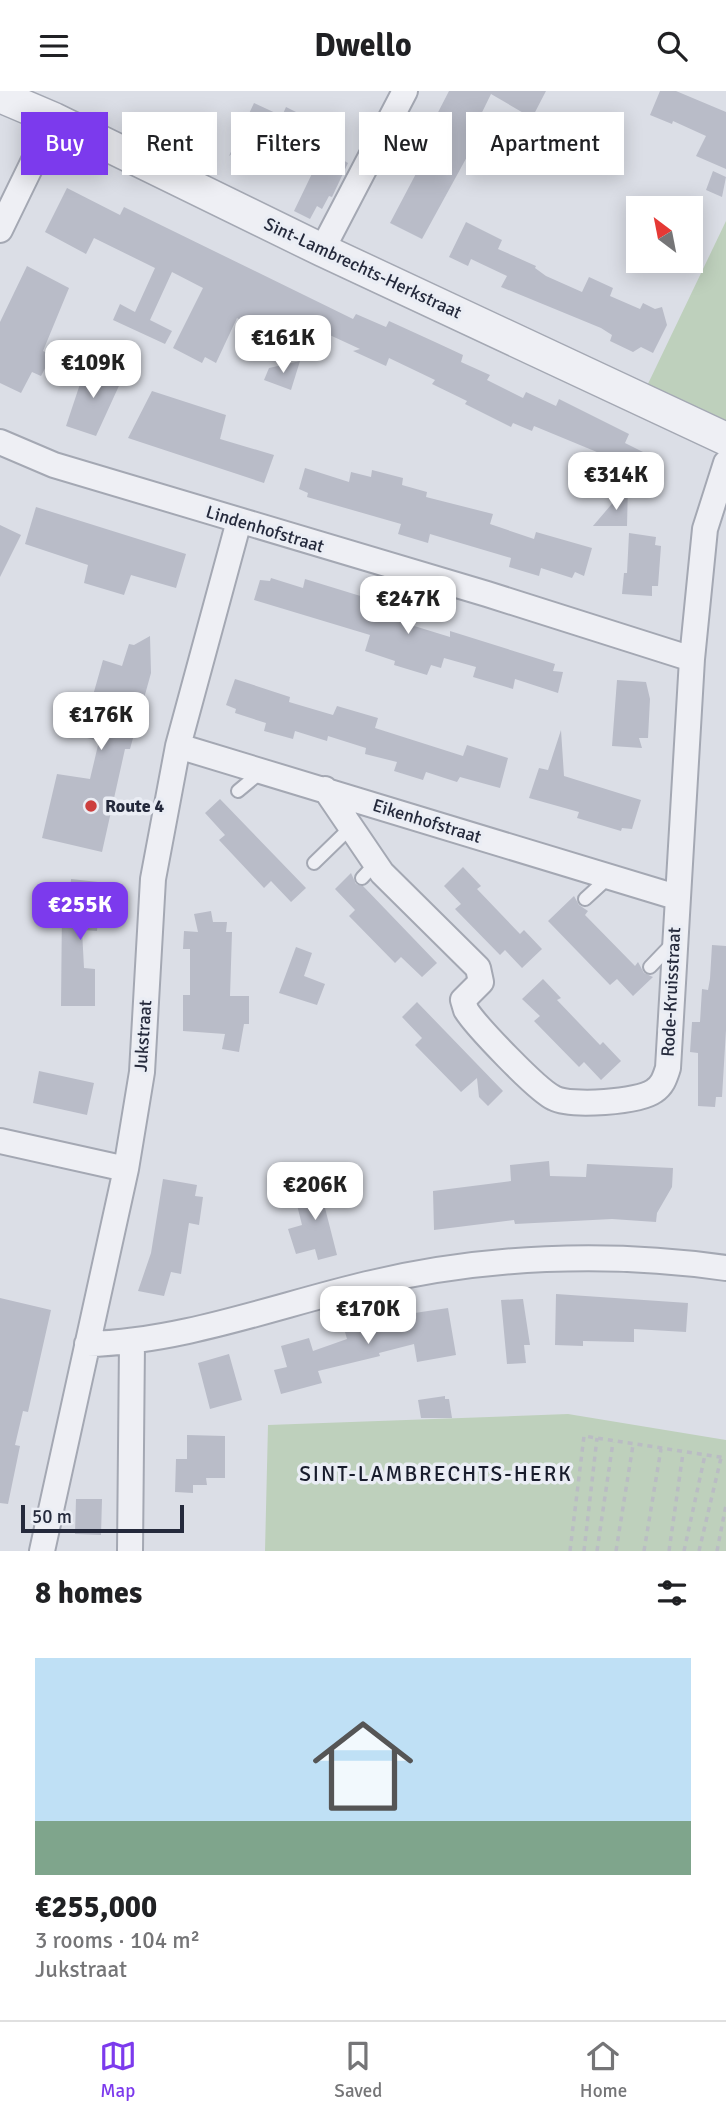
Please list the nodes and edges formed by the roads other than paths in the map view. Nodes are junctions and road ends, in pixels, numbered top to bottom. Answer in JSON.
{"nodes":[{"id":1,"x":405,"y":91,"type":"edge"},
{"id":2,"x":0,"y":96,"type":"edge"},
{"id":3,"x":38,"y":112,"type":"edge"},
{"id":4,"x":108,"y":145,"type":"edge"},
{"id":5,"x":27,"y":175,"type":"edge"},
{"id":6,"x":0,"y":230,"type":"edge"},
{"id":7,"x":322,"y":250,"type":"junction"},
{"id":8,"x":726,"y":439,"type":"edge"},
{"id":9,"x":0,"y":442,"type":"edge"},
{"id":10,"x":726,"y":463,"type":"edge"},
{"id":11,"x":239,"y":521,"type":"junction"},
{"id":12,"x":692,"y":659,"type":"junction"},
{"id":13,"x":178,"y":746,"type":"junction"},
{"id":14,"x":262,"y":771,"type":"junction"},
{"id":15,"x":325,"y":789,"type":"junction"},
{"id":16,"x":238,"y":791,"type":"dead end"},
{"id":17,"x":351,"y":828,"type":"junction"},
{"id":18,"x":314,"y":863,"type":"dead end"},
{"id":19,"x":609,"y":877,"type":"junction"},
{"id":20,"x":676,"y":898,"type":"junction"},
{"id":21,"x":585,"y":899,"type":"dead end"},
{"id":22,"x":674,"y":942,"type":"junction"},
{"id":23,"x":650,"y":967,"type":"dead end"},
{"id":24,"x":0,"y":1141,"type":"edge"},
{"id":25,"x":126,"y":1170,"type":"junction"},
{"id":26,"x":726,"y":1268,"type":"edge"},
{"id":27,"x":132,"y":1343,"type":"junction"},
{"id":28,"x":87,"y":1344,"type":"junction"},
{"id":29,"x":42,"y":1551,"type":"edge"},
{"id":30,"x":130,"y":1551,"type":"edge"}],
"edges":[{"from":1,"to":7,"type":"street"},
{"from":2,"to":3,"type":"street","name":"Sint-Lambrechts-Herkstraat"},
{"from":4,"to":7,"type":"street","name":"Sint-Lambrechts-Herkstraat"},
{"from":5,"to":6,"type":"street"},
{"from":7,"to":8,"type":"street","name":"Sint-Lambrechts-Herkstraat"},
{"from":9,"to":11,"type":"street","name":"Lindenhofstraat"},
{"from":10,"to":12,"type":"street","name":"Rode-Kruisstraat"},
{"from":11,"to":12,"type":"street","name":"Lindenhofstraat"},
{"from":11,"to":13,"type":"street","name":"Jukstraat"},
{"from":12,"to":20,"type":"street","name":"Rode-Kruisstraat"},
{"from":13,"to":14,"type":"street","name":"Eikenhofstraat"},
{"from":13,"to":25,"type":"street","name":"Jukstraat"},
{"from":14,"to":15,"type":"street","name":"Eikenhofstraat"},
{"from":14,"to":16,"type":"lane"},
{"from":15,"to":17,"type":"street","name":"Rode-Kruisstraat"},
{"from":15,"to":19,"type":"street","name":"Eikenhofstraat"},
{"from":17,"to":18,"type":"lane"},
{"from":17,"to":22,"type":"street","name":"Rode-Kruisstraat"},
{"from":19,"to":20,"type":"street","name":"Eikenhofstraat"},
{"from":19,"to":21,"type":"lane"},
{"from":20,"to":22,"type":"street","name":"Rode-Kruisstraat"},
{"from":22,"to":23,"type":"lane"},
{"from":24,"to":25,"type":"street"},
{"from":25,"to":28,"type":"street","name":"Jukstraat"},
{"from":26,"to":27,"type":"street"},
{"from":27,"to":28,"type":"street"},
{"from":27,"to":30,"type":"street"},
{"from":28,"to":29,"type":"street","name":"Jukstraat"}]}
